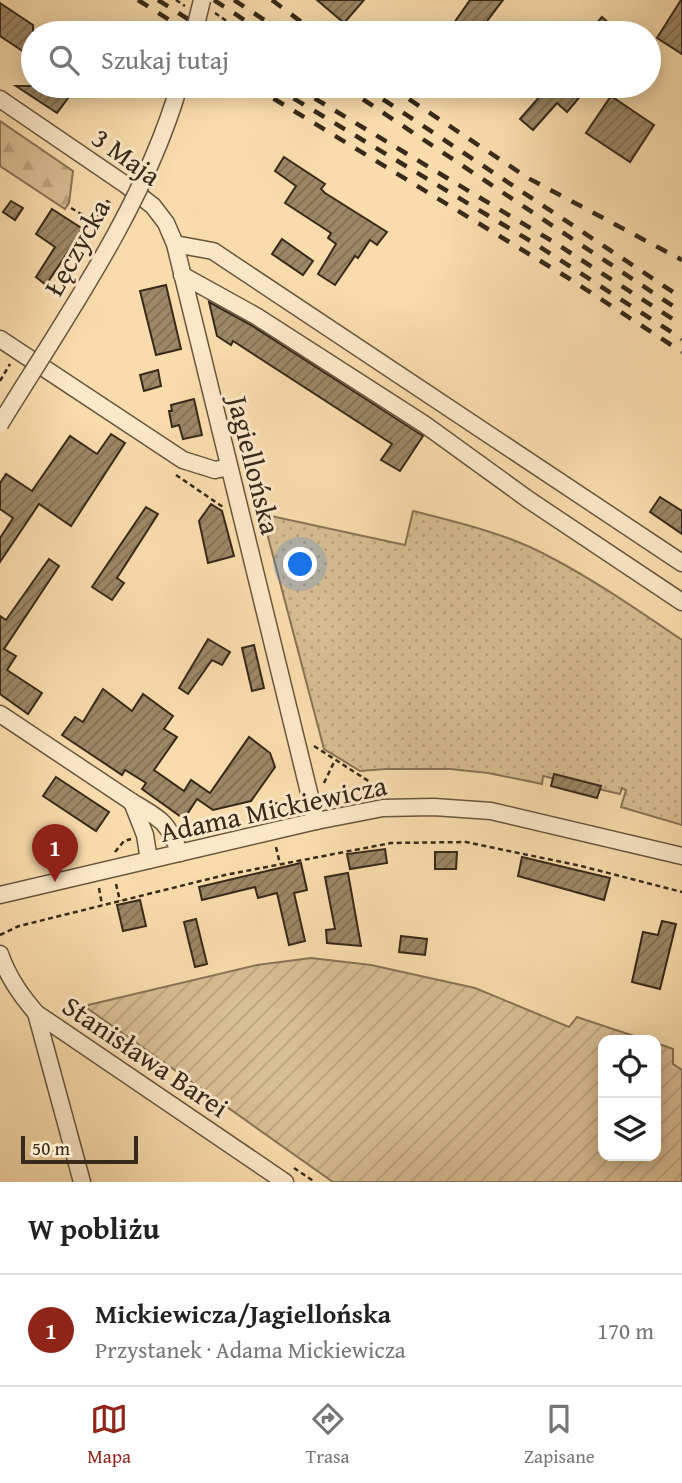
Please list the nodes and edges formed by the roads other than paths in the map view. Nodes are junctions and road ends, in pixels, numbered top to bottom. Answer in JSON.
{"nodes":[{"id":1,"x":202,"y":0,"type":"edge"},
{"id":2,"x":197,"y":21,"type":"edge"},
{"id":3,"x":174,"y":98,"type":"edge"},
{"id":4,"x":0,"y":99,"type":"edge"},
{"id":5,"x":175,"y":244,"type":"junction"},
{"id":6,"x":182,"y":275,"type":"junction"},
{"id":7,"x":0,"y":339,"type":"edge"},
{"id":8,"x":0,"y":424,"type":"edge"},
{"id":9,"x":229,"y":467,"type":"junction"},
{"id":10,"x":682,"y":563,"type":"edge"},
{"id":11,"x":682,"y":602,"type":"edge"},
{"id":12,"x":0,"y":714,"type":"edge"},
{"id":13,"x":132,"y":802,"type":"junction"},
{"id":14,"x":316,"y":821,"type":"junction"},
{"id":15,"x":180,"y":853,"type":"junction"},
{"id":16,"x":682,"y":856,"type":"edge"},
{"id":17,"x":149,"y":860,"type":"junction"},
{"id":18,"x":0,"y":895,"type":"edge"},
{"id":19,"x":0,"y":954,"type":"edge"},
{"id":20,"x":36,"y":1013,"type":"junction"},
{"id":21,"x":82,"y":1182,"type":"edge"},
{"id":22,"x":285,"y":1182,"type":"edge"}],
"edges":[{"from":1,"to":2,"type":"street","bridge":true},
{"from":3,"to":8,"type":"street","name":"Łęczycka","bridge":true},
{"from":4,"to":5,"type":"street","name":"3 Maja"},
{"from":5,"to":6,"type":"street","name":"Jagiellońska"},
{"from":5,"to":10,"type":"street"},
{"from":6,"to":9,"type":"street","name":"Jagiellońska"},
{"from":6,"to":11,"type":"street"},
{"from":7,"to":9,"type":"street"},
{"from":9,"to":14,"type":"street","name":"Jagiellońska"},
{"from":12,"to":13,"type":"street"},
{"from":13,"to":15,"type":"street"},
{"from":13,"to":17,"type":"street"},
{"from":14,"to":15,"type":"street","name":"Adama Mickiewicza"},
{"from":14,"to":16,"type":"street","name":"Adama Mickiewicza"},
{"from":15,"to":17,"type":"street","name":"Adama Mickiewicza"},
{"from":17,"to":18,"type":"street","name":"Adama Mickiewicza"},
{"from":19,"to":20,"type":"street","name":"Stanisława Barei"},
{"from":20,"to":21,"type":"street"},
{"from":20,"to":22,"type":"street","name":"Stanisława Barei"}]}
